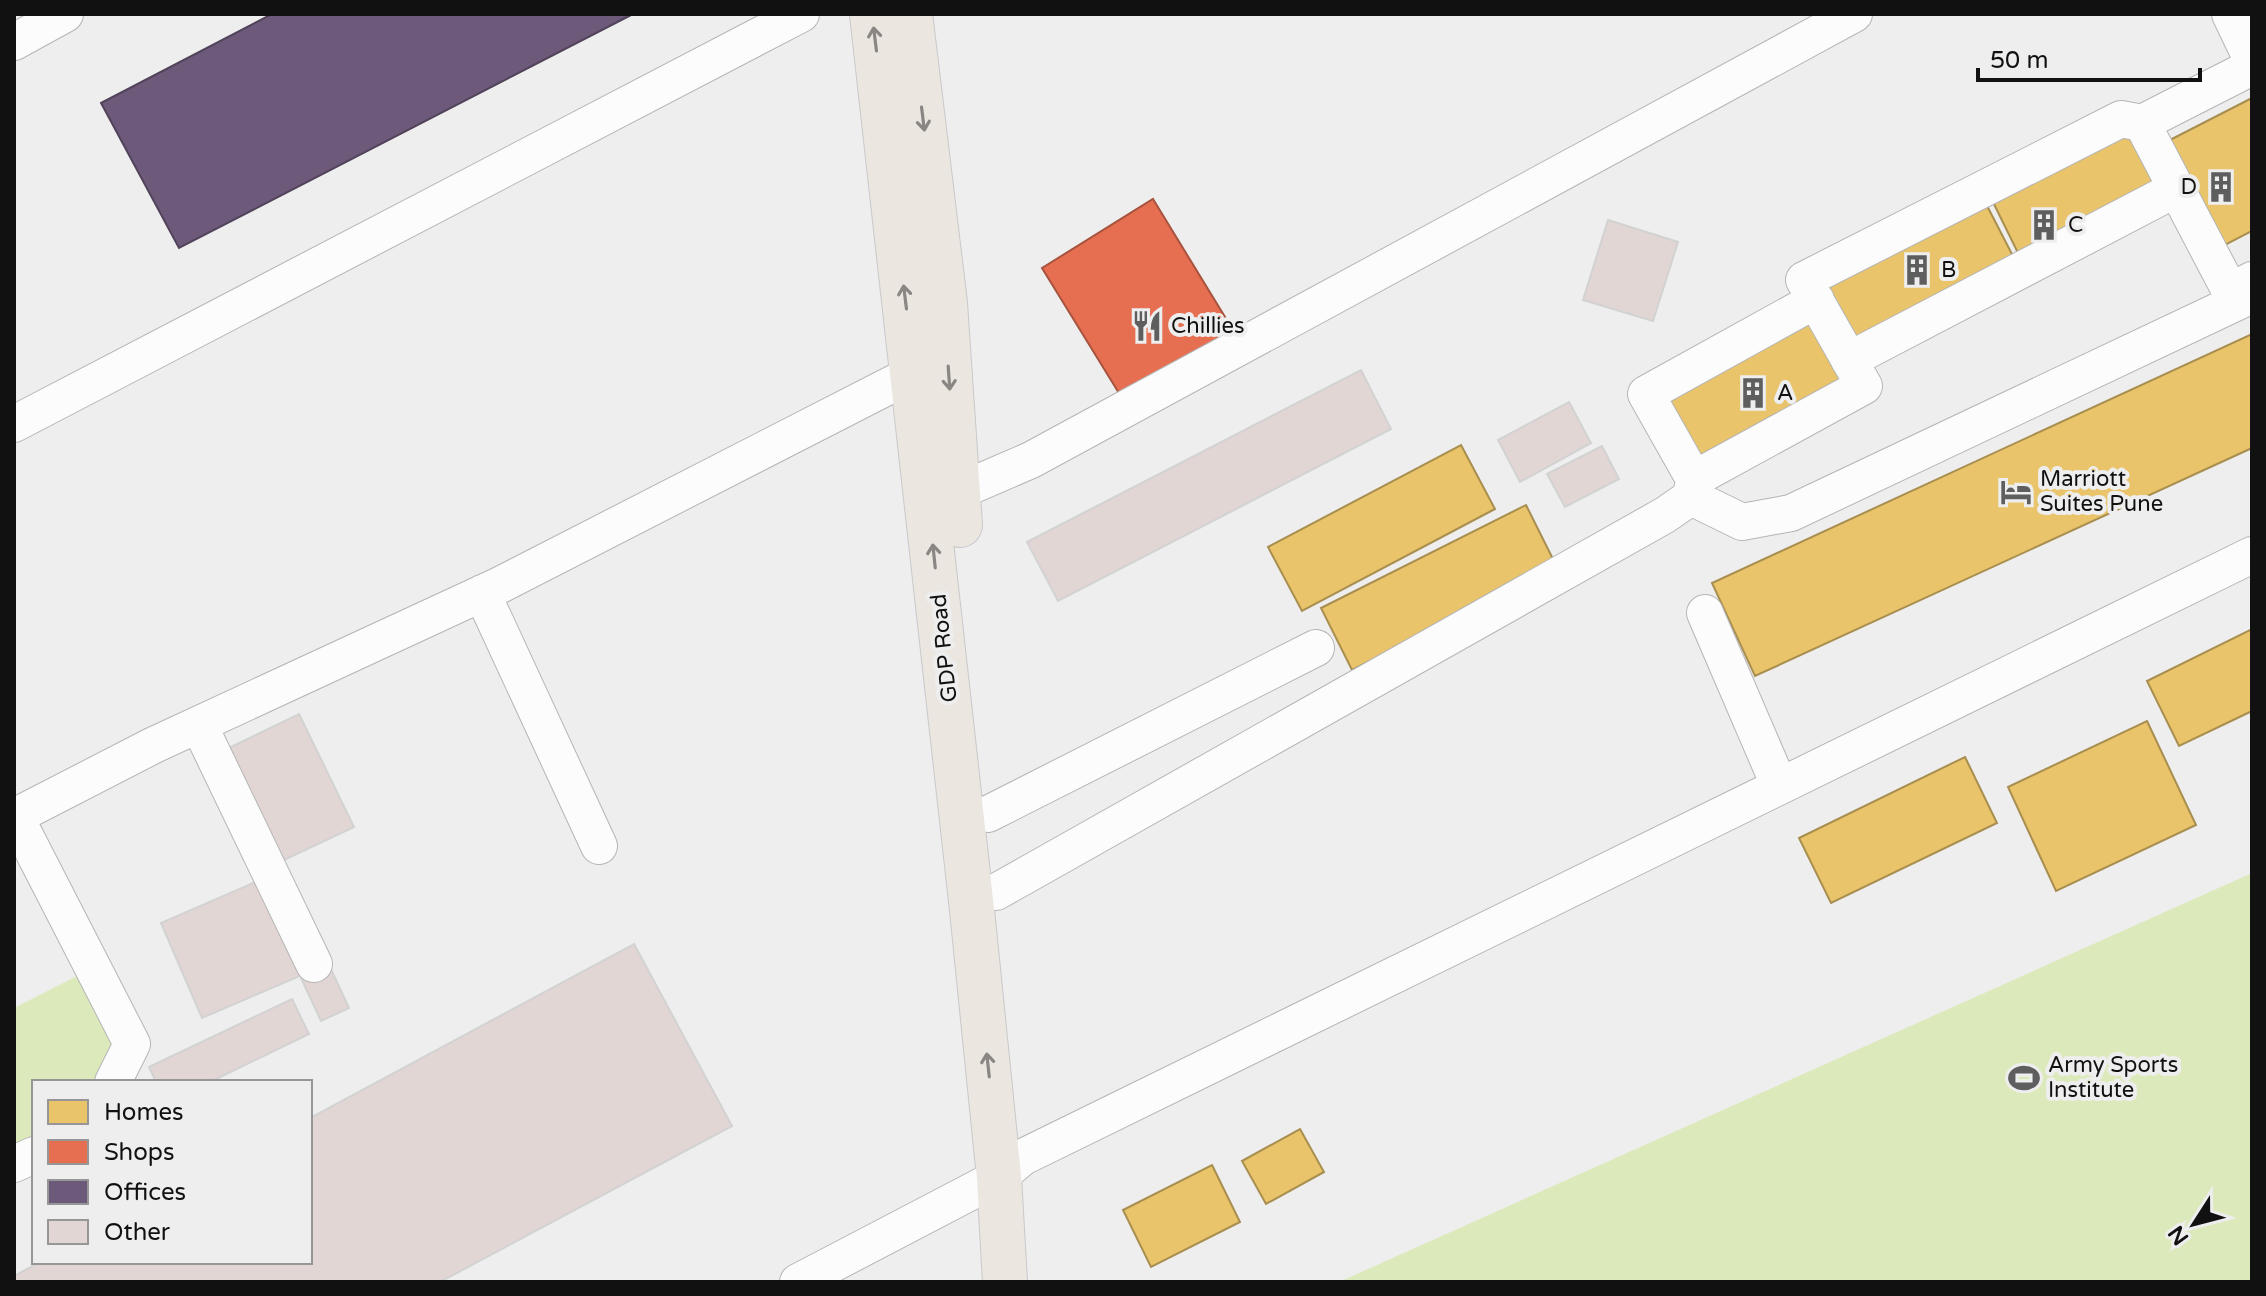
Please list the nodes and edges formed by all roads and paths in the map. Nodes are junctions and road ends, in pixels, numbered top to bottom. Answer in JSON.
{"nodes":[{"id":1,"x":65,"y":14,"type":"edge"},
{"id":2,"x":801,"y":14,"type":"edge"},
{"id":3,"x":872,"y":14,"type":"edge"},
{"id":4,"x":910,"y":14,"type":"edge"},
{"id":5,"x":1854,"y":14,"type":"edge"},
{"id":6,"x":2230,"y":14,"type":"edge"},
{"id":7,"x":14,"y":42,"type":"edge"},
{"id":8,"x":2252,"y":60,"type":"edge"},
{"id":9,"x":2252,"y":67,"type":"edge"},
{"id":10,"x":2142,"y":123,"type":"junction"},
{"id":11,"x":2176,"y":189,"type":"junction"},
{"id":12,"x":2252,"y":280,"type":"edge"},
{"id":13,"x":2252,"y":295,"type":"edge"},
{"id":14,"x":1816,"y":300,"type":"junction"},
{"id":15,"x":1849,"y":360,"type":"junction"},
{"id":16,"x":914,"y":373,"type":"junction"},
{"id":17,"x":14,"y":424,"type":"edge"},
{"id":18,"x":1692,"y":488,"type":"junction"},
{"id":19,"x":957,"y":492,"type":"junction"},
{"id":20,"x":2252,"y":555,"type":"edge"},
{"id":21,"x":482,"y":593,"type":"junction"},
{"id":22,"x":1705,"y":613,"type":"dead end"},
{"id":23,"x":1316,"y":648,"type":"dead end"},
{"id":24,"x":199,"y":725,"type":"junction"},
{"id":25,"x":1779,"y":785,"type":"junction"},
{"id":26,"x":988,"y":814,"type":"junction"},
{"id":27,"x":15,"y":817,"type":"edge"},
{"id":28,"x":599,"y":846,"type":"dead end"},
{"id":29,"x":996,"y":892,"type":"junction"},
{"id":30,"x":314,"y":964,"type":"dead end"},
{"id":31,"x":114,"y":1080,"type":"edge"},
{"id":32,"x":1011,"y":1167,"type":"junction"},
{"id":33,"x":798,"y":1282,"type":"edge"},
{"id":34,"x":1005,"y":1282,"type":"edge"},
{"id":35,"x":1033,"y":1282,"type":"edge"}],
"edges":[{"from":1,"to":7,"type":"street"},
{"from":2,"to":17,"type":"street"},
{"from":16,"to":3,"type":"main road","name":"GDP Road","one_way":true},
{"from":4,"to":19,"type":"main road","one_way":true},
{"from":5,"to":19,"type":"street"},
{"from":6,"to":8,"type":"street"},
{"from":9,"to":10,"type":"street"},
{"from":10,"to":11,"type":"street"},
{"from":10,"to":14,"type":"street"},
{"from":11,"to":12,"type":"street"},
{"from":11,"to":15,"type":"street"},
{"from":13,"to":18,"type":"street"},
{"from":14,"to":15,"type":"street"},
{"from":14,"to":18,"type":"street"},
{"from":15,"to":18,"type":"street"},
{"from":16,"to":21,"type":"street"},
{"from":32,"to":16,"type":"main road","name":"GDP Road","one_way":true},
{"from":18,"to":29,"type":"street"},
{"from":19,"to":26,"type":"main road"},
{"from":20,"to":25,"type":"street"},
{"from":21,"to":24,"type":"street"},
{"from":21,"to":28,"type":"street"},
{"from":22,"to":25,"type":"street"},
{"from":23,"to":26,"type":"street"},
{"from":24,"to":27,"type":"street"},
{"from":24,"to":30,"type":"street"},
{"from":25,"to":32,"type":"street"},
{"from":26,"to":29,"type":"main road"},
{"from":27,"to":31,"type":"street"},
{"from":29,"to":32,"type":"main road"},
{"from":32,"to":33,"type":"street"},
{"from":32,"to":34,"type":"main road","name":"GDP Road"},
{"from":32,"to":35,"type":"main road"}]}
